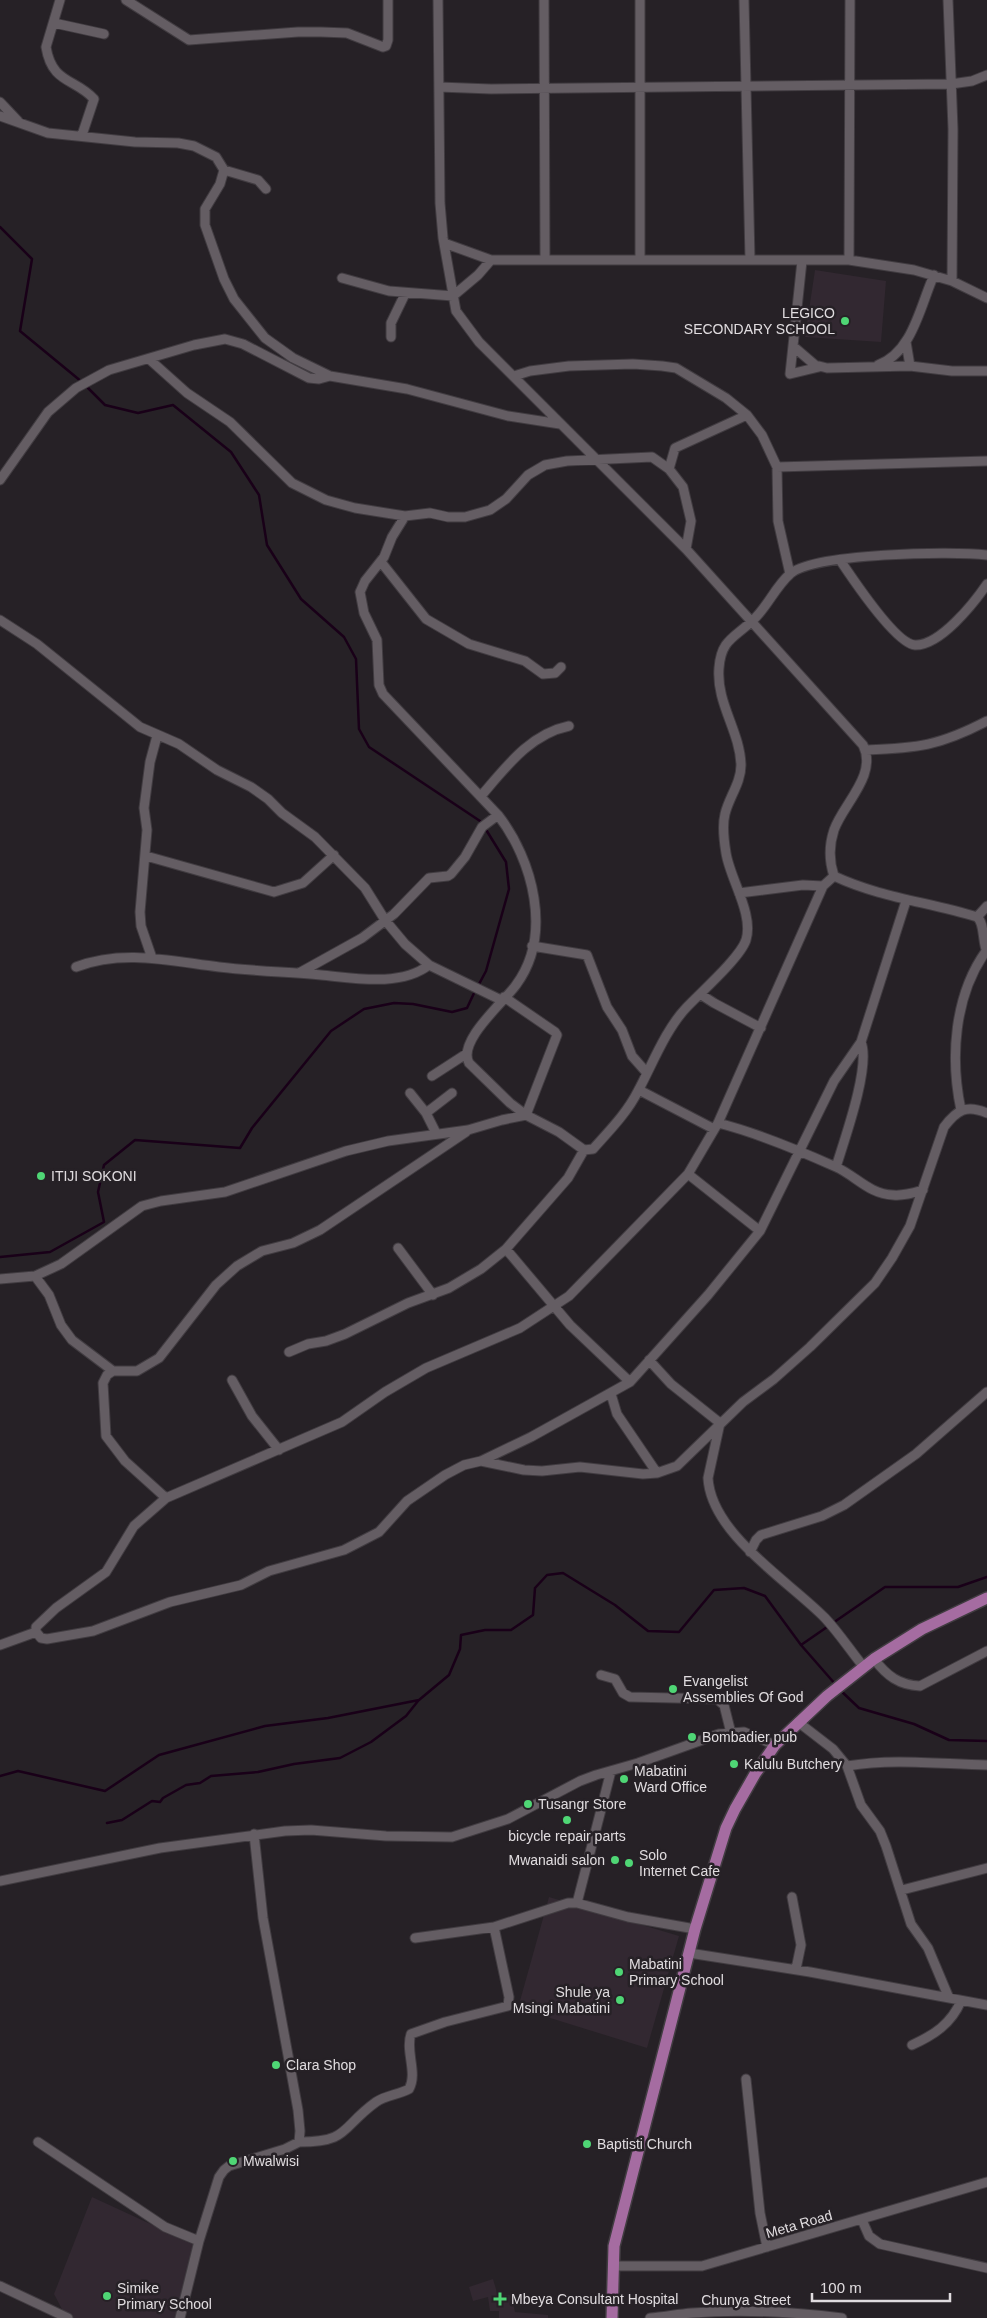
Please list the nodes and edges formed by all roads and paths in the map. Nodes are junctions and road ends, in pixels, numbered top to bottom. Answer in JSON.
{"nodes":[{"id":1,"x":60,"y":0,"type":"edge"},
{"id":2,"x":126,"y":0,"type":"edge"},
{"id":3,"x":388,"y":0,"type":"edge"},
{"id":4,"x":438,"y":0,"type":"edge"},
{"id":5,"x":544,"y":0,"type":"edge"},
{"id":6,"x":640,"y":0,"type":"edge"},
{"id":7,"x":744,"y":0,"type":"edge"},
{"id":8,"x":850,"y":0,"type":"edge"},
{"id":9,"x":948,"y":0,"type":"edge"},
{"id":10,"x":54,"y":23,"type":"junction"},
{"id":11,"x":104,"y":34,"type":"dead end"},
{"id":12,"x":987,"y":75,"type":"edge"},
{"id":13,"x":951,"y":84,"type":"junction"},
{"id":14,"x":850,"y":85,"type":"junction"},
{"id":15,"x":745,"y":86,"type":"junction"},
{"id":16,"x":439,"y":87,"type":"junction"},
{"id":17,"x":641,"y":87,"type":"junction"},
{"id":18,"x":545,"y":88,"type":"junction"},
{"id":19,"x":0,"y":102,"type":"edge"},
{"id":20,"x":0,"y":116,"type":"edge"},
{"id":21,"x":18,"y":121,"type":"junction"},
{"id":22,"x":82,"y":135,"type":"junction"},
{"id":23,"x":224,"y":170,"type":"junction"},
{"id":24,"x":266,"y":189,"type":"dead end"},
{"id":25,"x":444,"y":244,"type":"junction"},
{"id":26,"x":546,"y":259,"type":"junction"},
{"id":27,"x":750,"y":259,"type":"junction"},
{"id":28,"x":491,"y":260,"type":"junction"},
{"id":29,"x":640,"y":260,"type":"junction"},
{"id":30,"x":850,"y":260,"type":"junction"},
{"id":31,"x":802,"y":261,"type":"junction"},
{"id":32,"x":934,"y":275,"type":"junction"},
{"id":33,"x":342,"y":278,"type":"dead end"},
{"id":34,"x":952,"y":281,"type":"junction"},
{"id":35,"x":405,"y":294,"type":"junction"},
{"id":36,"x":453,"y":296,"type":"junction"},
{"id":37,"x":987,"y":298,"type":"edge"},
{"id":38,"x":391,"y":337,"type":"dead end"},
{"id":39,"x":906,"y":342,"type":"junction"},
{"id":40,"x":794,"y":346,"type":"junction"},
{"id":41,"x":149,"y":359,"type":"junction"},
{"id":42,"x":910,"y":366,"type":"junction"},
{"id":43,"x":820,"y":367,"type":"junction"},
{"id":44,"x":871,"y":368,"type":"junction"},
{"id":45,"x":987,"y":371,"type":"edge"},
{"id":46,"x":330,"y":376,"type":"junction"},
{"id":47,"x":514,"y":376,"type":"junction"},
{"id":48,"x":747,"y":415,"type":"junction"},
{"id":49,"x":560,"y":424,"type":"junction"},
{"id":50,"x":595,"y":459,"type":"junction"},
{"id":51,"x":987,"y":460,"type":"edge"},
{"id":52,"x":777,"y":467,"type":"junction"},
{"id":53,"x":669,"y":469,"type":"junction"},
{"id":54,"x":0,"y":480,"type":"edge"},
{"id":55,"x":405,"y":516,"type":"junction"},
{"id":56,"x":686,"y":549,"type":"junction"},
{"id":57,"x":987,"y":555,"type":"edge"},
{"id":58,"x":840,"y":560,"type":"junction"},
{"id":59,"x":381,"y":562,"type":"junction"},
{"id":60,"x":790,"y":574,"type":"junction"},
{"id":61,"x":987,"y":584,"type":"edge"},
{"id":62,"x":0,"y":620,"type":"edge"},
{"id":63,"x":753,"y":621,"type":"junction"},
{"id":64,"x":561,"y":667,"type":"dead end"},
{"id":65,"x":987,"y":722,"type":"edge"},
{"id":66,"x":569,"y":726,"type":"dead end"},
{"id":67,"x":157,"y":736,"type":"junction"},
{"id":68,"x":866,"y":750,"type":"junction"},
{"id":69,"x":481,"y":796,"type":"junction"},
{"id":70,"x":498,"y":815,"type":"junction"},
{"id":71,"x":334,"y":855,"type":"junction"},
{"id":72,"x":146,"y":856,"type":"junction"},
{"id":73,"x":834,"y":876,"type":"junction"},
{"id":74,"x":823,"y":886,"type":"junction"},
{"id":75,"x":739,"y":892,"type":"junction"},
{"id":76,"x":906,"y":901,"type":"junction"},
{"id":77,"x":987,"y":906,"type":"edge"},
{"id":78,"x":977,"y":917,"type":"junction"},
{"id":79,"x":384,"y":920,"type":"junction"},
{"id":80,"x":532,"y":946,"type":"junction"},
{"id":81,"x":986,"y":952,"type":"edge"},
{"id":82,"x":152,"y":958,"type":"junction"},
{"id":83,"x":429,"y":965,"type":"junction"},
{"id":84,"x":76,"y":967,"type":"dead end"},
{"id":85,"x":298,"y":973,"type":"junction"},
{"id":86,"x":700,"y":994,"type":"junction"},
{"id":87,"x":503,"y":998,"type":"junction"},
{"id":88,"x":761,"y":1028,"type":"junction"},
{"id":89,"x":862,"y":1042,"type":"junction"},
{"id":90,"x":466,"y":1054,"type":"junction"},
{"id":91,"x":647,"y":1073,"type":"junction"},
{"id":92,"x":432,"y":1076,"type":"dead end"},
{"id":93,"x":639,"y":1090,"type":"junction"},
{"id":94,"x":410,"y":1093,"type":"dead end"},
{"id":95,"x":452,"y":1094,"type":"dead end"},
{"id":96,"x":961,"y":1110,"type":"junction"},
{"id":97,"x":426,"y":1113,"type":"junction"},
{"id":98,"x":987,"y":1114,"type":"edge"},
{"id":99,"x":526,"y":1115,"type":"junction"},
{"id":100,"x":716,"y":1126,"type":"junction"},
{"id":101,"x":468,"y":1130,"type":"junction"},
{"id":102,"x":436,"y":1133,"type":"junction"},
{"id":103,"x":584,"y":1150,"type":"junction"},
{"id":104,"x":798,"y":1152,"type":"junction"},
{"id":105,"x":836,"y":1167,"type":"junction"},
{"id":106,"x":688,"y":1174,"type":"junction"},
{"id":107,"x":923,"y":1190,"type":"junction"},
{"id":108,"x":760,"y":1231,"type":"junction"},
{"id":109,"x":398,"y":1248,"type":"dead end"},
{"id":110,"x":506,"y":1249,"type":"junction"},
{"id":111,"x":35,"y":1276,"type":"junction"},
{"id":112,"x":0,"y":1279,"type":"edge"},
{"id":113,"x":432,"y":1295,"type":"junction"},
{"id":114,"x":556,"y":1306,"type":"junction"},
{"id":115,"x":289,"y":1352,"type":"dead end"},
{"id":116,"x":650,"y":1360,"type":"junction"},
{"id":117,"x":114,"y":1371,"type":"junction"},
{"id":118,"x":232,"y":1380,"type":"dead end"},
{"id":119,"x":630,"y":1382,"type":"junction"},
{"id":120,"x":987,"y":1392,"type":"edge"},
{"id":121,"x":611,"y":1394,"type":"junction"},
{"id":122,"x":720,"y":1423,"type":"junction"},
{"id":123,"x":279,"y":1450,"type":"junction"},
{"id":124,"x":481,"y":1461,"type":"junction"},
{"id":125,"x":657,"y":1474,"type":"junction"},
{"id":126,"x":166,"y":1498,"type":"junction"},
{"id":127,"x":750,"y":1552,"type":"junction"},
{"id":128,"x":987,"y":1598,"type":"edge"},
{"id":129,"x":36,"y":1632,"type":"junction"},
{"id":130,"x":0,"y":1645,"type":"edge"},
{"id":131,"x":987,"y":1651,"type":"edge"},
{"id":132,"x":874,"y":1659,"type":"junction"},
{"id":133,"x":863,"y":1666,"type":"junction"},
{"id":134,"x":601,"y":1675,"type":"dead end"},
{"id":135,"x":798,"y":1722,"type":"junction"},
{"id":136,"x":732,"y":1733,"type":"junction"},
{"id":137,"x":775,"y":1745,"type":"junction"},
{"id":138,"x":987,"y":1764,"type":"edge"},
{"id":139,"x":847,"y":1766,"type":"junction"},
{"id":140,"x":611,"y":1770,"type":"junction"},
{"id":141,"x":254,"y":1834,"type":"junction"},
{"id":142,"x":987,"y":1868,"type":"edge"},
{"id":143,"x":0,"y":1881,"type":"edge"},
{"id":144,"x":902,"y":1890,"type":"junction"},
{"id":145,"x":792,"y":1897,"type":"dead end"},
{"id":146,"x":577,"y":1903,"type":"junction"},
{"id":147,"x":494,"y":1927,"type":"junction"},
{"id":148,"x":695,"y":1929,"type":"junction"},
{"id":149,"x":415,"y":1938,"type":"dead end"},
{"id":150,"x":689,"y":1953,"type":"junction"},
{"id":151,"x":796,"y":1969,"type":"junction"},
{"id":152,"x":949,"y":1998,"type":"junction"},
{"id":153,"x":961,"y":2000,"type":"junction"},
{"id":154,"x":987,"y":2005,"type":"edge"},
{"id":155,"x":912,"y":2045,"type":"dead end"},
{"id":156,"x":746,"y":2079,"type":"dead end"},
{"id":157,"x":38,"y":2142,"type":"dead end"},
{"id":158,"x":299,"y":2142,"type":"junction"},
{"id":159,"x":987,"y":2182,"type":"edge"},
{"id":160,"x":862,"y":2220,"type":"junction"},
{"id":161,"x":199,"y":2241,"type":"junction"},
{"id":162,"x":767,"y":2247,"type":"junction"},
{"id":163,"x":615,"y":2266,"type":"junction"},
{"id":164,"x":987,"y":2268,"type":"edge"},
{"id":165,"x":0,"y":2286,"type":"edge"},
{"id":166,"x":68,"y":2318,"type":"edge"},
{"id":167,"x":180,"y":2318,"type":"edge"},
{"id":168,"x":612,"y":2318,"type":"edge"},
{"id":169,"x":650,"y":2318,"type":"edge"},
{"id":170,"x":842,"y":2318,"type":"edge"}],
"edges":[{"from":1,"to":10,"type":"street"},
{"from":2,"to":3,"type":"street"},
{"from":4,"to":16,"type":"street"},
{"from":5,"to":18,"type":"street"},
{"from":6,"to":17,"type":"street"},
{"from":7,"to":15,"type":"street"},
{"from":8,"to":14,"type":"street"},
{"from":9,"to":13,"type":"street"},
{"from":10,"to":11,"type":"street"},
{"from":10,"to":22,"type":"street"},
{"from":12,"to":13,"type":"street"},
{"from":13,"to":14,"type":"street"},
{"from":13,"to":34,"type":"street"},
{"from":14,"to":15,"type":"street"},
{"from":14,"to":30,"type":"street"},
{"from":15,"to":17,"type":"street"},
{"from":15,"to":27,"type":"street"},
{"from":16,"to":18,"type":"street"},
{"from":16,"to":25,"type":"street"},
{"from":17,"to":18,"type":"street"},
{"from":17,"to":29,"type":"street"},
{"from":18,"to":26,"type":"street"},
{"from":19,"to":21,"type":"street"},
{"from":20,"to":21,"type":"street"},
{"from":21,"to":22,"type":"street"},
{"from":22,"to":23,"type":"street"},
{"from":23,"to":24,"type":"street"},
{"from":23,"to":46,"type":"street"},
{"from":25,"to":28,"type":"street"},
{"from":25,"to":36,"type":"street"},
{"from":26,"to":28,"type":"street"},
{"from":26,"to":29,"type":"street"},
{"from":27,"to":29,"type":"street"},
{"from":27,"to":31,"type":"street"},
{"from":28,"to":36,"type":"street"},
{"from":30,"to":31,"type":"street"},
{"from":30,"to":32,"type":"street"},
{"from":31,"to":40,"type":"street"},
{"from":32,"to":34,"type":"street"},
{"from":32,"to":39,"type":"street"},
{"from":33,"to":35,"type":"street"},
{"from":34,"to":37,"type":"street"},
{"from":35,"to":36,"type":"street"},
{"from":35,"to":38,"type":"street"},
{"from":36,"to":47,"type":"street"},
{"from":39,"to":42,"type":"street"},
{"from":39,"to":44,"type":"street"},
{"from":40,"to":43,"type":"street"},
{"from":40,"to":43,"type":"street"},
{"from":41,"to":46,"type":"street"},
{"from":41,"to":54,"type":"street"},
{"from":41,"to":55,"type":"street"},
{"from":42,"to":44,"type":"street"},
{"from":42,"to":45,"type":"street"},
{"from":43,"to":44,"type":"street"},
{"from":46,"to":49,"type":"street"},
{"from":47,"to":48,"type":"street"},
{"from":47,"to":49,"type":"street"},
{"from":48,"to":52,"type":"street"},
{"from":48,"to":53,"type":"street"},
{"from":49,"to":50,"type":"street"},
{"from":50,"to":53,"type":"street"},
{"from":50,"to":55,"type":"street"},
{"from":50,"to":56,"type":"street"},
{"from":51,"to":52,"type":"street"},
{"from":52,"to":60,"type":"street"},
{"from":53,"to":56,"type":"street"},
{"from":55,"to":59,"type":"street"},
{"from":56,"to":63,"type":"street"},
{"from":57,"to":58,"type":"street"},
{"from":58,"to":60,"type":"street"},
{"from":58,"to":61,"type":"street"},
{"from":59,"to":64,"type":"street"},
{"from":59,"to":69,"type":"street"},
{"from":60,"to":63,"type":"street"},
{"from":62,"to":67,"type":"street"},
{"from":63,"to":68,"type":"street"},
{"from":63,"to":75,"type":"street"},
{"from":65,"to":68,"type":"street"},
{"from":66,"to":69,"type":"street"},
{"from":67,"to":71,"type":"street"},
{"from":67,"to":72,"type":"street"},
{"from":68,"to":73,"type":"street"},
{"from":69,"to":70,"type":"street"},
{"from":70,"to":79,"type":"street"},
{"from":70,"to":80,"type":"street"},
{"from":71,"to":72,"type":"street"},
{"from":71,"to":79,"type":"street"},
{"from":72,"to":82,"type":"street"},
{"from":73,"to":74,"type":"street"},
{"from":73,"to":76,"type":"street"},
{"from":74,"to":75,"type":"street"},
{"from":74,"to":88,"type":"street"},
{"from":75,"to":86,"type":"street"},
{"from":76,"to":78,"type":"street"},
{"from":76,"to":89,"type":"street"},
{"from":77,"to":78,"type":"street"},
{"from":78,"to":81,"type":"street"},
{"from":79,"to":83,"type":"street"},
{"from":79,"to":85,"type":"street"},
{"from":80,"to":87,"type":"street"},
{"from":80,"to":91,"type":"street"},
{"from":81,"to":96,"type":"street"},
{"from":82,"to":84,"type":"street"},
{"from":82,"to":85,"type":"street"},
{"from":83,"to":85,"type":"street"},
{"from":83,"to":87,"type":"street"},
{"from":86,"to":88,"type":"street"},
{"from":86,"to":91,"type":"street"},
{"from":87,"to":90,"type":"street"},
{"from":87,"to":99,"type":"street"},
{"from":88,"to":100,"type":"street"},
{"from":89,"to":104,"type":"street"},
{"from":89,"to":105,"type":"street"},
{"from":90,"to":92,"type":"street"},
{"from":90,"to":99,"type":"street"},
{"from":91,"to":93,"type":"street"},
{"from":93,"to":100,"type":"street"},
{"from":93,"to":103,"type":"street"},
{"from":94,"to":97,"type":"street"},
{"from":95,"to":97,"type":"street"},
{"from":96,"to":98,"type":"street"},
{"from":96,"to":107,"type":"street"},
{"from":97,"to":102,"type":"street"},
{"from":99,"to":101,"type":"street"},
{"from":99,"to":103,"type":"street"},
{"from":100,"to":104,"type":"street"},
{"from":100,"to":106,"type":"street"},
{"from":101,"to":102,"type":"street"},
{"from":101,"to":117,"type":"street"},
{"from":102,"to":111,"type":"street"},
{"from":103,"to":110,"type":"street"},
{"from":104,"to":105,"type":"street"},
{"from":104,"to":108,"type":"street"},
{"from":105,"to":107,"type":"street"},
{"from":106,"to":108,"type":"street"},
{"from":106,"to":114,"type":"street"},
{"from":107,"to":122,"type":"street"},
{"from":108,"to":116,"type":"street"},
{"from":109,"to":113,"type":"street"},
{"from":110,"to":113,"type":"street"},
{"from":110,"to":114,"type":"street"},
{"from":111,"to":112,"type":"street"},
{"from":111,"to":117,"type":"street"},
{"from":113,"to":115,"type":"street"},
{"from":114,"to":119,"type":"street"},
{"from":114,"to":123,"type":"street"},
{"from":116,"to":119,"type":"street"},
{"from":116,"to":122,"type":"street"},
{"from":117,"to":126,"type":"street"},
{"from":118,"to":123,"type":"street"},
{"from":119,"to":121,"type":"street"},
{"from":120,"to":127,"type":"street"},
{"from":121,"to":124,"type":"street"},
{"from":121,"to":125,"type":"street"},
{"from":122,"to":125,"type":"street"},
{"from":122,"to":127,"type":"street"},
{"from":123,"to":126,"type":"street"},
{"from":124,"to":125,"type":"street"},
{"from":124,"to":129,"type":"street"},
{"from":126,"to":129,"type":"street"},
{"from":127,"to":133,"type":"street"},
{"from":128,"to":132,"type":"main road"},
{"from":129,"to":130,"type":"street"},
{"from":131,"to":132,"type":"street"},
{"from":132,"to":133,"type":"main road"},
{"from":133,"to":135,"type":"main road"},
{"from":134,"to":136,"type":"street"},
{"from":135,"to":137,"type":"main road"},
{"from":135,"to":139,"type":"street"},
{"from":136,"to":137,"type":"street"},
{"from":136,"to":140,"type":"street"},
{"from":137,"to":148,"type":"main road"},
{"from":138,"to":139,"type":"street"},
{"from":139,"to":144,"type":"street"},
{"from":140,"to":141,"type":"street"},
{"from":140,"to":146,"type":"street"},
{"from":141,"to":143,"type":"street"},
{"from":141,"to":158,"type":"street"},
{"from":142,"to":144,"type":"street"},
{"from":144,"to":152,"type":"street"},
{"from":145,"to":151,"type":"street"},
{"from":146,"to":147,"type":"street"},
{"from":146,"to":148,"type":"street"},
{"from":147,"to":149,"type":"street"},
{"from":147,"to":158,"type":"street"},
{"from":148,"to":150,"type":"main road"},
{"from":150,"to":151,"type":"street"},
{"from":150,"to":163,"type":"main road"},
{"from":151,"to":152,"type":"street"},
{"from":152,"to":153,"type":"street"},
{"from":153,"to":154,"type":"street"},
{"from":153,"to":155,"type":"street"},
{"from":156,"to":162,"type":"street"},
{"from":157,"to":161,"type":"street"},
{"from":158,"to":161,"type":"street"},
{"from":159,"to":160,"type":"street","name":"Meta Road"},
{"from":160,"to":162,"type":"street","name":"Meta Road"},
{"from":160,"to":164,"type":"street"},
{"from":161,"to":167,"type":"street"},
{"from":162,"to":163,"type":"street","name":"Meta Road"},
{"from":163,"to":168,"type":"main road"},
{"from":165,"to":166,"type":"street"},
{"from":169,"to":170,"type":"street","name":"Chunya Street"}]}
